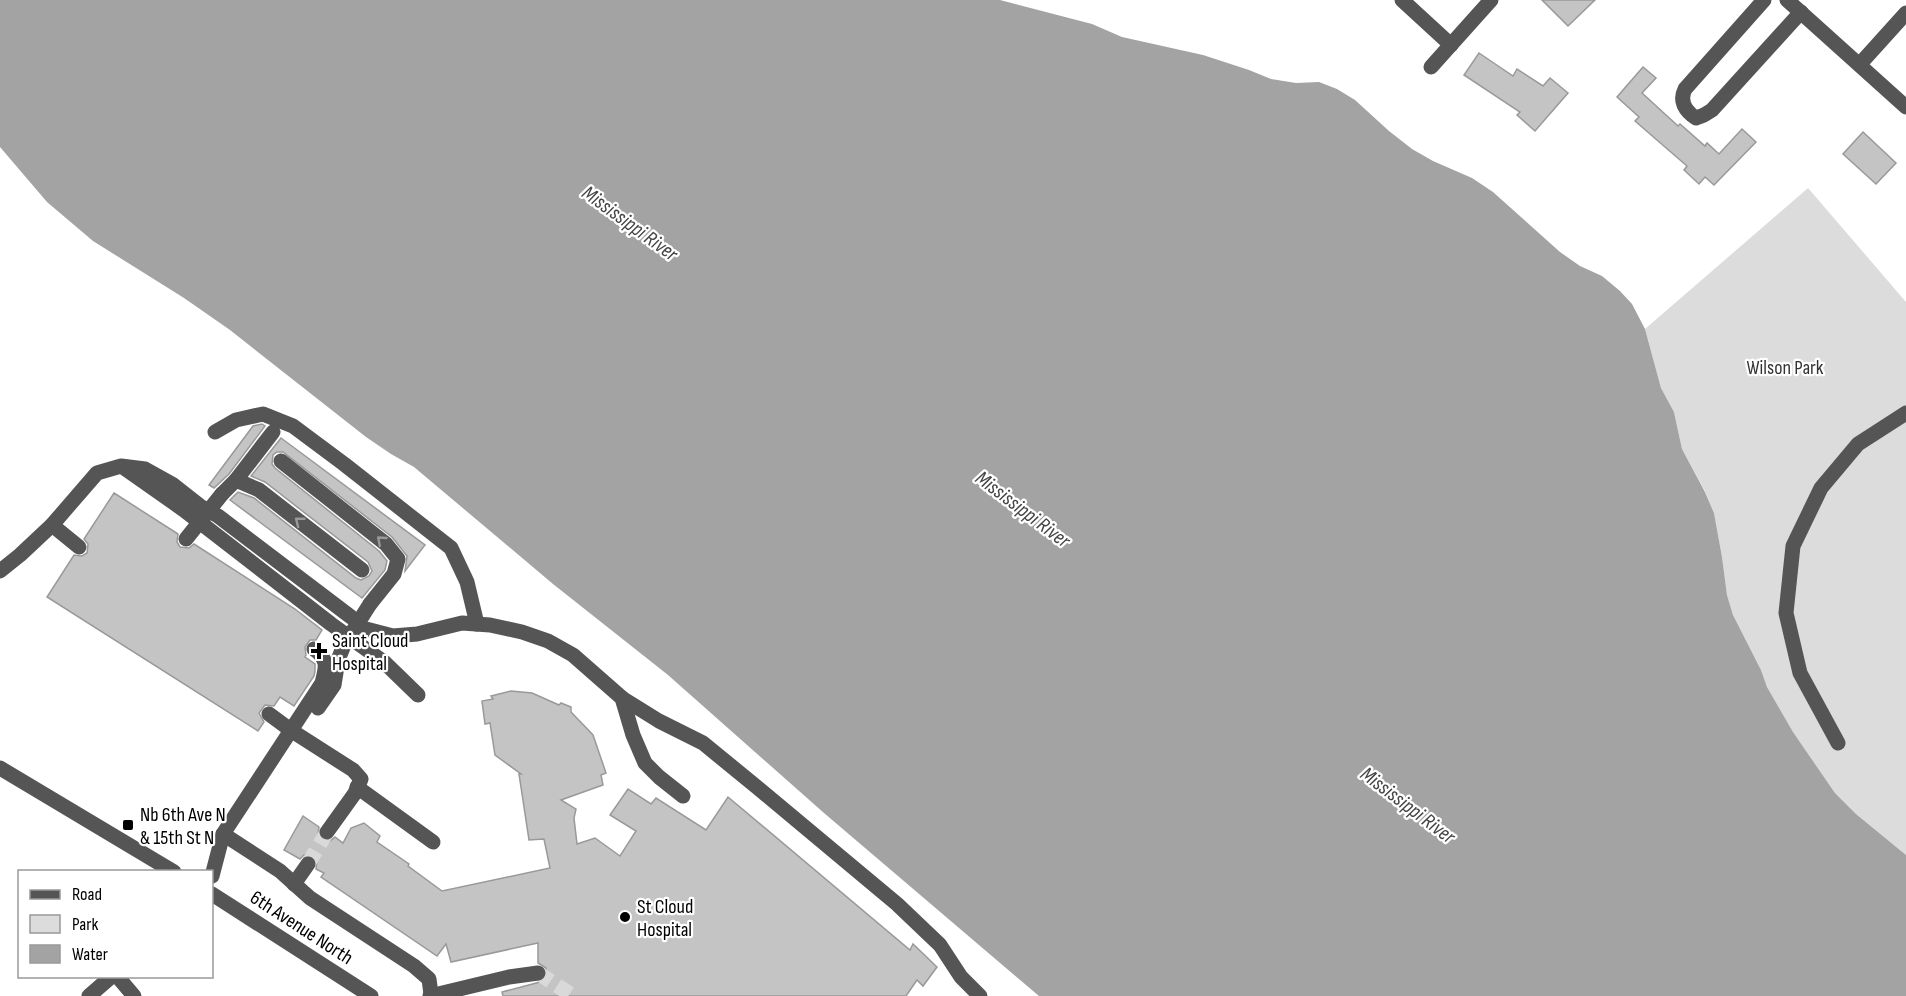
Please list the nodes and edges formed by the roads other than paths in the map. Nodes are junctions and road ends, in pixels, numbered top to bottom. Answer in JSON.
{"nodes":[{"id":1,"x":1402,"y":0,"type":"edge"},
{"id":2,"x":1491,"y":0,"type":"edge"},
{"id":3,"x":1764,"y":0,"type":"edge"},
{"id":4,"x":1787,"y":0,"type":"edge"},
{"id":5,"x":1801,"y":12,"type":"junction"},
{"id":6,"x":1906,"y":13,"type":"edge"},
{"id":7,"x":1451,"y":45,"type":"junction"},
{"id":8,"x":1860,"y":64,"type":"junction"},
{"id":9,"x":1431,"y":67,"type":"dead end"},
{"id":10,"x":1906,"y":107,"type":"edge"},
{"id":11,"x":1906,"y":413,"type":"edge"},
{"id":12,"x":215,"y":432,"type":"dead end"},
{"id":13,"x":273,"y":432,"type":"dead end"},
{"id":14,"x":280,"y":461,"type":"dead end"},
{"id":15,"x":121,"y":465,"type":"junction"},
{"id":16,"x":236,"y":480,"type":"junction"},
{"id":17,"x":52,"y":525,"type":"junction"},
{"id":18,"x":186,"y":539,"type":"dead end"},
{"id":19,"x":80,"y":547,"type":"dead end"},
{"id":20,"x":362,"y":570,"type":"dead end"},
{"id":21,"x":0,"y":571,"type":"edge"},
{"id":22,"x":351,"y":617,"type":"dead end"},
{"id":23,"x":477,"y":624,"type":"junction"},
{"id":24,"x":366,"y":629,"type":"dead end"},
{"id":25,"x":314,"y":649,"type":"dead end"},
{"id":26,"x":418,"y":695,"type":"dead end"},
{"id":27,"x":622,"y":698,"type":"junction"},
{"id":28,"x":269,"y":714,"type":"dead end"},
{"id":29,"x":292,"y":731,"type":"junction"},
{"id":30,"x":1838,"y":743,"type":"dead end"},
{"id":31,"x":0,"y":768,"type":"edge"},
{"id":32,"x":357,"y":787,"type":"junction"},
{"id":33,"x":683,"y":796,"type":"dead end"},
{"id":34,"x":327,"y":832,"type":"tunnel mouth"},
{"id":35,"x":223,"y":834,"type":"junction"},
{"id":36,"x":433,"y":842,"type":"dead end"},
{"id":37,"x":308,"y":864,"type":"tunnel mouth"},
{"id":38,"x":171,"y":870,"type":"edge"},
{"id":39,"x":213,"y":872,"type":"edge"},
{"id":40,"x":294,"y":884,"type":"junction"},
{"id":41,"x":213,"y":895,"type":"edge"},
{"id":42,"x":538,"y":973,"type":"tunnel mouth"},
{"id":43,"x":110,"y":978,"type":"edge"},
{"id":44,"x":119,"y":978,"type":"edge"},
{"id":45,"x":431,"y":995,"type":"edge"},
{"id":46,"x":89,"y":996,"type":"edge"},
{"id":47,"x":134,"y":996,"type":"edge"},
{"id":48,"x":370,"y":996,"type":"edge"},
{"id":49,"x":980,"y":996,"type":"edge"}],
"edges":[{"from":1,"to":7,"type":"street"},
{"from":2,"to":7,"type":"street"},
{"from":3,"to":5,"type":"street"},
{"from":4,"to":5,"type":"street"},
{"from":5,"to":8,"type":"street"},
{"from":6,"to":8,"type":"street"},
{"from":7,"to":9,"type":"street"},
{"from":8,"to":10,"type":"street"},
{"from":11,"to":30,"type":"street"},
{"from":12,"to":23,"type":"street"},
{"from":13,"to":16,"type":"street"},
{"from":29,"to":14,"type":"street","one_way":true,"bridge":true},
{"from":15,"to":17,"type":"street"},
{"from":15,"to":22,"type":"street"},
{"from":15,"to":26,"type":"street"},
{"from":16,"to":18,"type":"street","bridge":true},
{"from":20,"to":16,"type":"street","one_way":true},
{"from":17,"to":19,"type":"street"},
{"from":17,"to":21,"type":"street"},
{"from":23,"to":24,"type":"street"},
{"from":23,"to":27,"type":"street"},
{"from":25,"to":29,"type":"street"},
{"from":27,"to":33,"type":"street"},
{"from":27,"to":49,"type":"street"},
{"from":28,"to":29,"type":"street"},
{"from":29,"to":32,"type":"street"},
{"from":29,"to":35,"type":"street"},
{"from":31,"to":38,"type":"street"},
{"from":32,"to":34,"type":"street"},
{"from":32,"to":36,"type":"street"},
{"from":35,"to":39,"type":"street"},
{"from":35,"to":40,"type":"street"},
{"from":37,"to":40,"type":"street"},
{"from":40,"to":45,"type":"street"},
{"from":41,"to":48,"type":"street","name":"6th Avenue North"},
{"from":42,"to":45,"type":"street"},
{"from":43,"to":46,"type":"street"},
{"from":44,"to":47,"type":"street"}]}
